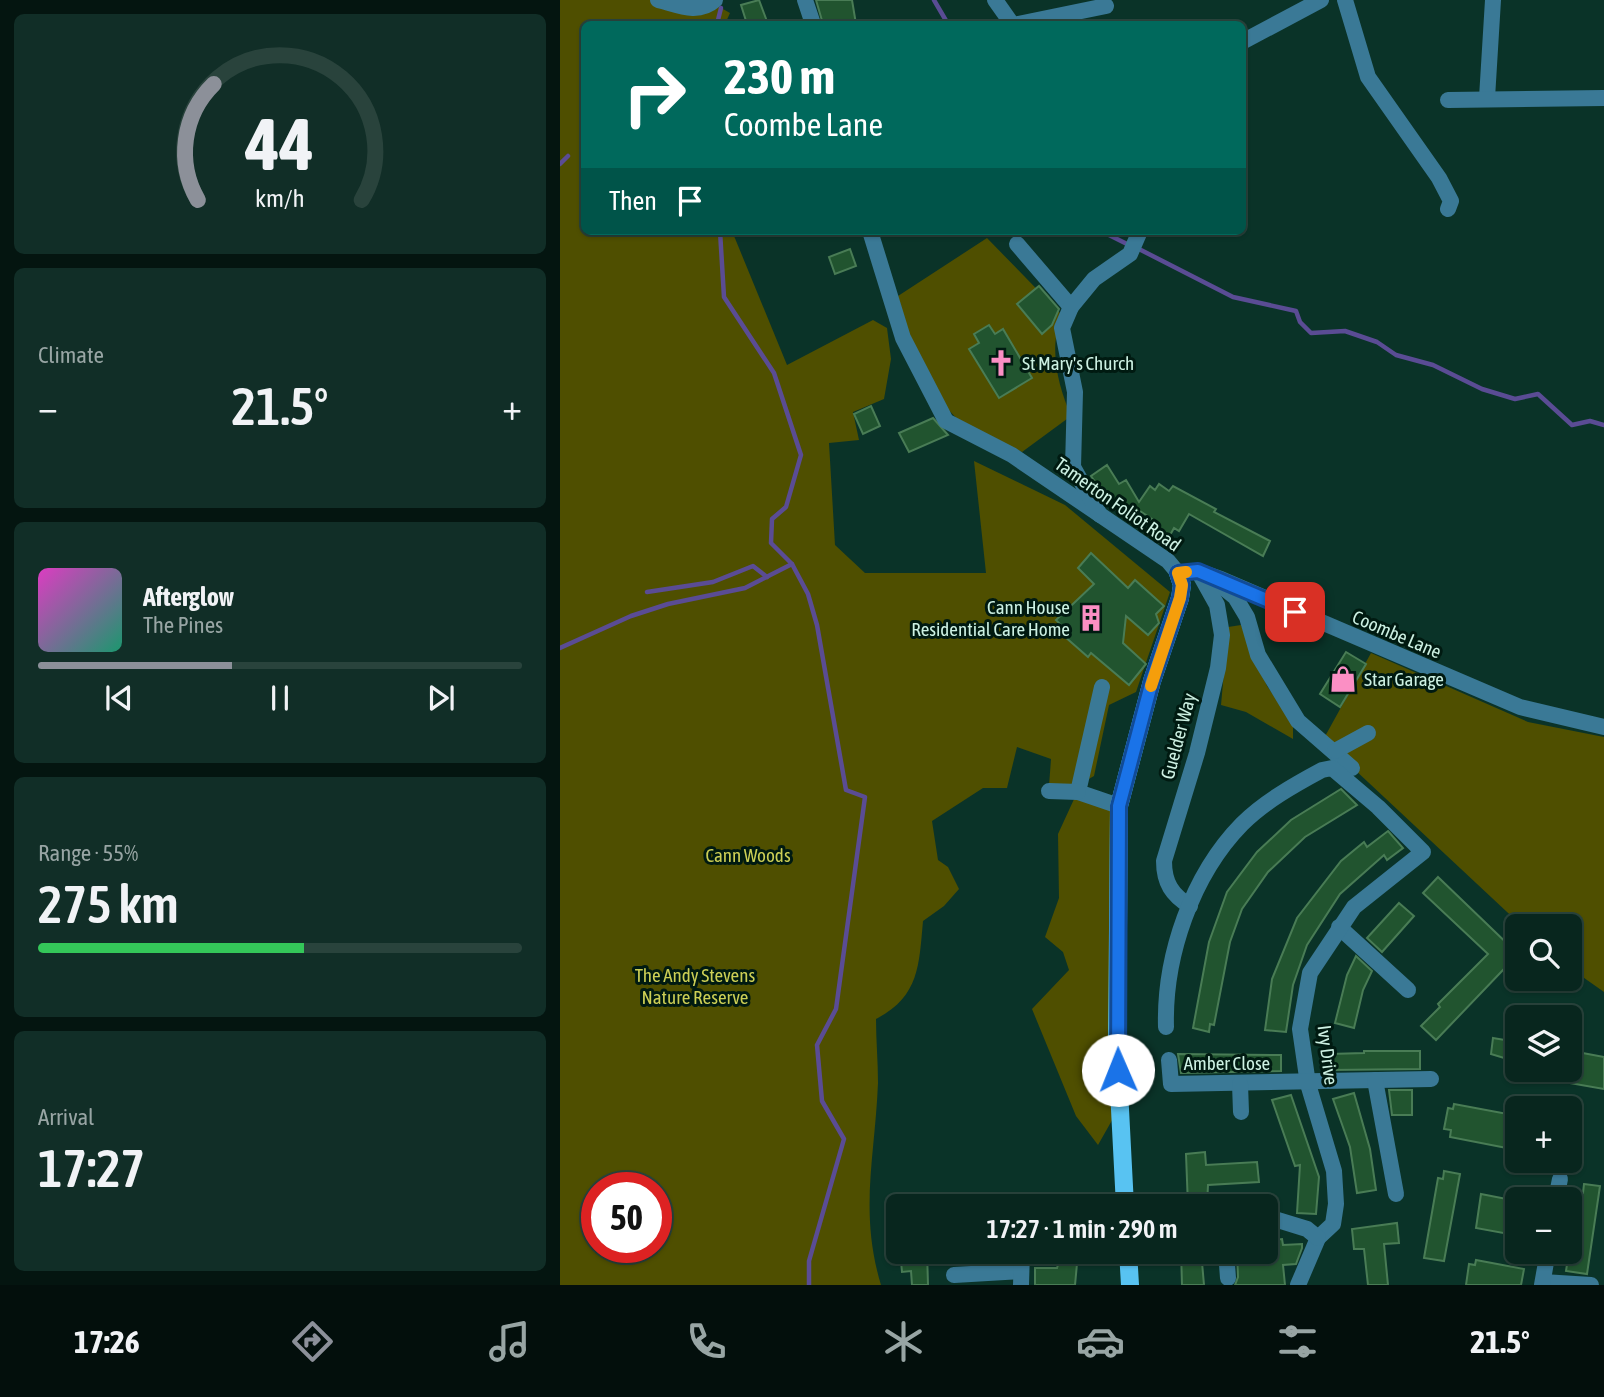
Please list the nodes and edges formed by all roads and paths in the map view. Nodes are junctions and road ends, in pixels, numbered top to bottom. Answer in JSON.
{"nodes":[{"id":1,"x":658,"y":0,"type":"edge"},
{"id":2,"x":715,"y":0,"type":"edge"},
{"id":3,"x":805,"y":0,"type":"edge"},
{"id":4,"x":995,"y":0,"type":"edge"},
{"id":5,"x":1321,"y":0,"type":"edge"},
{"id":6,"x":1345,"y":0,"type":"edge"},
{"id":7,"x":1493,"y":0,"type":"edge"},
{"id":8,"x":1106,"y":6,"type":"dead end"},
{"id":9,"x":812,"y":21,"type":"edge"},
{"id":10,"x":1010,"y":21,"type":"edge"},
{"id":11,"x":1033,"y":21,"type":"edge"},
{"id":12,"x":1246,"y":40,"type":"edge"},
{"id":13,"x":1487,"y":98,"type":"junction"},
{"id":14,"x":1604,"y":98,"type":"edge"},
{"id":15,"x":1448,"y":100,"type":"dead end"},
{"id":16,"x":1448,"y":209,"type":"dead end"},
{"id":17,"x":871,"y":235,"type":"edge"},
{"id":18,"x":1139,"y":235,"type":"edge"},
{"id":19,"x":1017,"y":244,"type":"dead end"},
{"id":20,"x":1071,"y":307,"type":"junction"},
{"id":21,"x":1102,"y":519,"type":"junction"},
{"id":22,"x":1178,"y":573,"type":"junction"},
{"id":23,"x":1204,"y":573,"type":"junction"},
{"id":24,"x":1234,"y":584,"type":"junction"},
{"id":25,"x":1258,"y":609,"type":"dead end"},
{"id":26,"x":1102,"y":688,"type":"dead end"},
{"id":27,"x":1604,"y":727,"type":"edge"},
{"id":28,"x":1368,"y":733,"type":"dead end"},
{"id":29,"x":1333,"y":760,"type":"junction"},
{"id":30,"x":1352,"y":768,"type":"dead end"},
{"id":31,"x":1049,"y":790,"type":"dead end"},
{"id":32,"x":1078,"y":792,"type":"junction"},
{"id":33,"x":1119,"y":806,"type":"junction"},
{"id":34,"x":1190,"y":906,"type":"junction"},
{"id":35,"x":1339,"y":927,"type":"junction"},
{"id":36,"x":1408,"y":989,"type":"dead end"},
{"id":37,"x":1166,"y":1027,"type":"dead end"},
{"id":38,"x":1169,"y":1060,"type":"dead end"},
{"id":39,"x":1431,"y":1079,"type":"dead end"},
{"id":40,"x":1375,"y":1080,"type":"junction"},
{"id":41,"x":1240,"y":1084,"type":"junction"},
{"id":42,"x":1308,"y":1084,"type":"junction"},
{"id":43,"x":1241,"y":1112,"type":"dead end"},
{"id":44,"x":1560,"y":1179,"type":"dead end"},
{"id":45,"x":1558,"y":1187,"type":"edge"},
{"id":46,"x":1124,"y":1194,"type":"edge"},
{"id":47,"x":1396,"y":1194,"type":"dead end"},
{"id":48,"x":1278,"y":1220,"type":"edge"},
{"id":49,"x":1318,"y":1238,"type":"junction"},
{"id":50,"x":1129,"y":1264,"type":"edge"},
{"id":51,"x":1227,"y":1264,"type":"edge"},
{"id":52,"x":1546,"y":1264,"type":"edge"},
{"id":53,"x":954,"y":1276,"type":"dead end"},
{"id":54,"x":1021,"y":1278,"type":"edge"},
{"id":55,"x":1228,"y":1278,"type":"dead end"},
{"id":56,"x":1543,"y":1283,"type":"edge"},
{"id":57,"x":1130,"y":1285,"type":"edge"},
{"id":58,"x":1298,"y":1285,"type":"edge"},
{"id":59,"x":1591,"y":1285,"type":"edge"}],
"edges":[{"from":1,"to":2,"type":"street"},
{"from":3,"to":9,"type":"street"},
{"from":4,"to":10,"type":"street"},
{"from":5,"to":12,"type":"street"},
{"from":6,"to":16,"type":"street"},
{"from":7,"to":13,"type":"street"},
{"from":8,"to":11,"type":"street"},
{"from":13,"to":14,"type":"street"},
{"from":13,"to":15,"type":"street"},
{"from":17,"to":21,"type":"street","name":"Tamerton Foliot Road"},
{"from":18,"to":20,"type":"street"},
{"from":19,"to":20,"type":"street"},
{"from":20,"to":21,"type":"street"},
{"from":21,"to":22,"type":"street","name":"Tamerton Foliot Road"},
{"from":22,"to":23,"type":"street","name":"Coombe Lane"},
{"from":22,"to":33,"type":"main road","name":"Tamerton Foliot Road"},
{"from":23,"to":24,"type":"street","name":"Coombe Lane"},
{"from":23,"to":29,"type":"street"},
{"from":23,"to":34,"type":"street","name":"Guelder Way"},
{"from":24,"to":25,"type":"street"},
{"from":24,"to":27,"type":"street","name":"Coombe Lane"},
{"from":26,"to":32,"type":"street"},
{"from":28,"to":29,"type":"street"},
{"from":29,"to":30,"type":"street"},
{"from":29,"to":34,"type":"street"},
{"from":29,"to":35,"type":"street","name":"Ivy Drive"},
{"from":31,"to":32,"type":"street"},
{"from":32,"to":33,"type":"street"},
{"from":33,"to":46,"type":"main road","name":"Tamerton Foliot Road"},
{"from":34,"to":37,"type":"street"},
{"from":35,"to":36,"type":"street"},
{"from":35,"to":42,"type":"street","name":"Ivy Drive"},
{"from":38,"to":41,"type":"street","name":"Amber Close"},
{"from":39,"to":40,"type":"street","name":"Amber Close"},
{"from":40,"to":42,"type":"street","name":"Amber Close"},
{"from":40,"to":47,"type":"street"},
{"from":41,"to":42,"type":"street","name":"Amber Close"},
{"from":41,"to":43,"type":"street"},
{"from":42,"to":49,"type":"street","name":"Ivy Drive"},
{"from":44,"to":45,"type":"street"},
{"from":48,"to":49,"type":"street"},
{"from":49,"to":58,"type":"street"},
{"from":50,"to":57,"type":"main road"},
{"from":51,"to":55,"type":"street"},
{"from":52,"to":56,"type":"street"},
{"from":53,"to":54,"type":"street"},
{"from":56,"to":59,"type":"street"}]}
